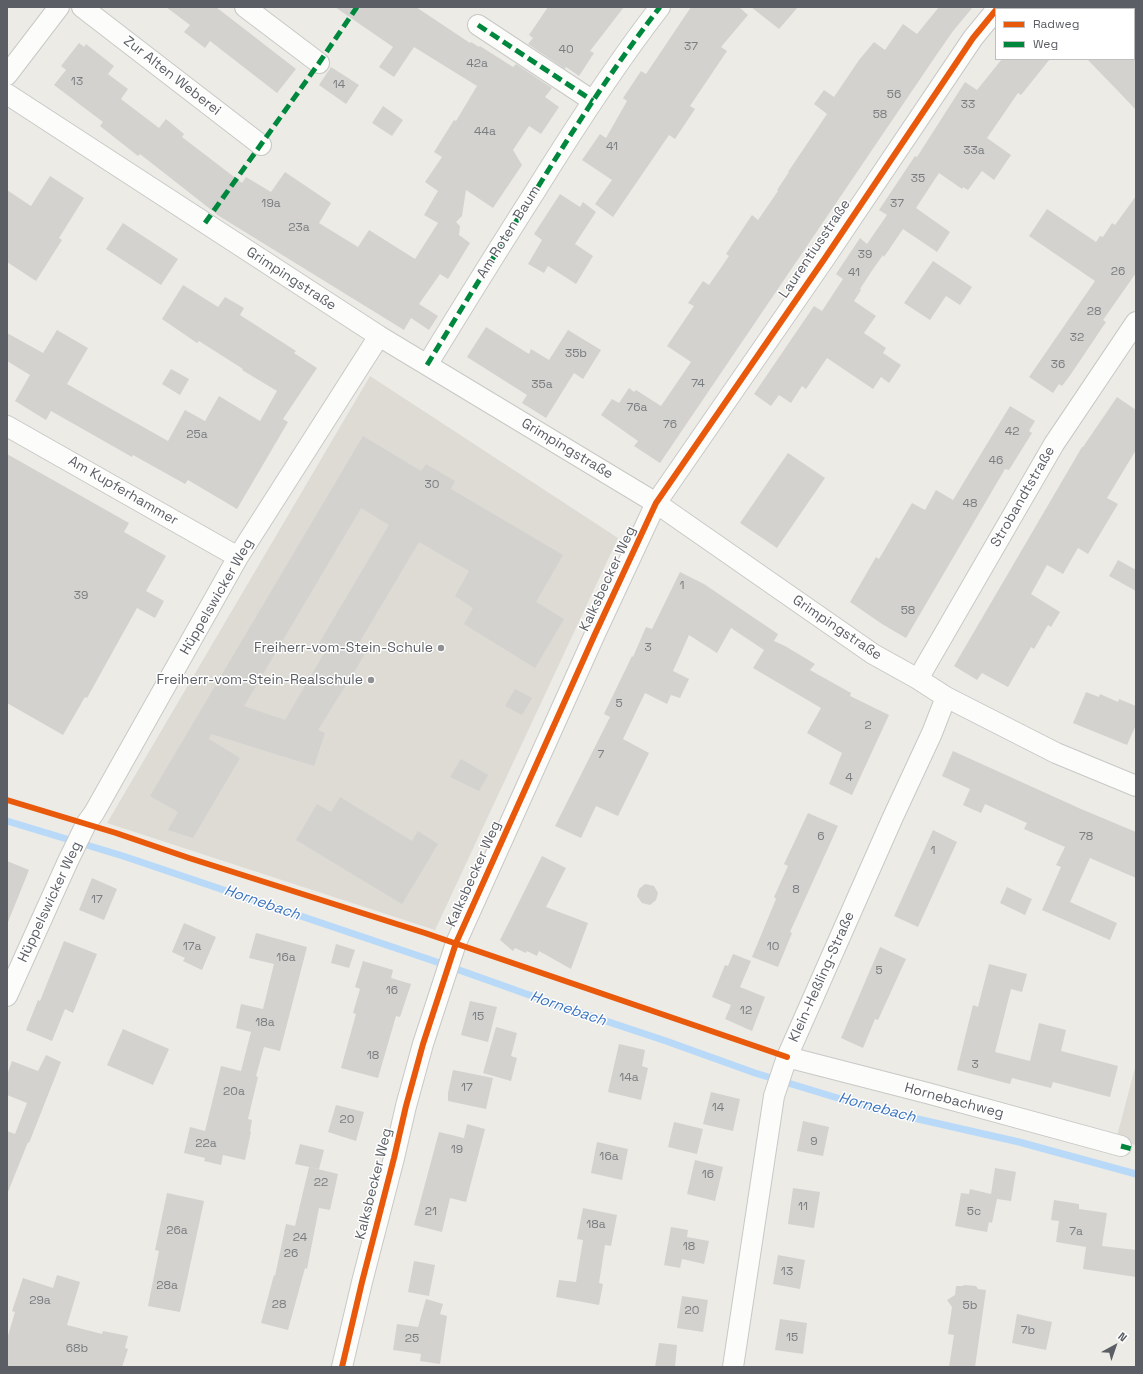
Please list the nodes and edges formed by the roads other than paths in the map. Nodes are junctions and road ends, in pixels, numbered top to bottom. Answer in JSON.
{"nodes":[{"id":1,"x":59,"y":7,"type":"edge"},
{"id":2,"x":82,"y":7,"type":"edge"},
{"id":3,"x":245,"y":7,"type":"edge"},
{"id":4,"x":660,"y":7,"type":"edge"},
{"id":5,"x":995,"y":11,"type":"edge"},
{"id":6,"x":478,"y":25,"type":"dead end"},
{"id":7,"x":319,"y":63,"type":"dead end"},
{"id":8,"x":7,"y":75,"type":"edge"},
{"id":9,"x":7,"y":94,"type":"edge"},
{"id":10,"x":593,"y":101,"type":"junction"},
{"id":11,"x":261,"y":145,"type":"dead end"},
{"id":12,"x":1136,"y":322,"type":"edge"},
{"id":13,"x":379,"y":336,"type":"junction"},
{"id":14,"x":427,"y":365,"type":"junction"},
{"id":15,"x":7,"y":426,"type":"edge"},
{"id":16,"x":656,"y":503,"type":"junction"},
{"id":17,"x":238,"y":557,"type":"junction"},
{"id":18,"x":918,"y":679,"type":"junction"},
{"id":19,"x":946,"y":697,"type":"junction"},
{"id":20,"x":1136,"y":786,"type":"edge"},
{"id":21,"x":7,"y":996,"type":"edge"},
{"id":22,"x":787,"y":1057,"type":"junction"},
{"id":23,"x":1120,"y":1146,"type":"dead end"},
{"id":24,"x":342,"y":1367,"type":"edge"},
{"id":25,"x":733,"y":1367,"type":"edge"}],
"edges":[{"from":1,"to":8,"type":"street"},
{"from":2,"to":11,"type":"street","name":"Zur Alten Weberei"},
{"from":3,"to":7,"type":"street"},
{"from":4,"to":10,"type":"street","name":"Am Roten Baum"},
{"from":5,"to":16,"type":"street","name":"Laurentiusstraße"},
{"from":6,"to":10,"type":"street"},
{"from":9,"to":13,"type":"street","name":"Grimpingstraße"},
{"from":10,"to":14,"type":"street","name":"Am Roten Baum"},
{"from":12,"to":18,"type":"street","name":"Strobandtstraße"},
{"from":13,"to":14,"type":"street","name":"Grimpingstraße"},
{"from":13,"to":17,"type":"street","name":"Hüppelswicker Weg"},
{"from":14,"to":16,"type":"street","name":"Grimpingstraße"},
{"from":15,"to":17,"type":"street","name":"Am Kupferhammer"},
{"from":16,"to":18,"type":"street","name":"Grimpingstraße"},
{"from":16,"to":24,"type":"street","name":"Kalksbecker Weg"},
{"from":17,"to":21,"type":"street","name":"Hüppelswicker Weg"},
{"from":18,"to":19,"type":"street","name":"Grimpingstraße"},
{"from":19,"to":20,"type":"street","name":"Grimpingstraße"},
{"from":19,"to":22,"type":"street","name":"Klein-Heßling-Straße"},
{"from":22,"to":23,"type":"street","name":"Hornebachweg"},
{"from":22,"to":25,"type":"street","name":"Klein-Heßling-Straße"}]}
